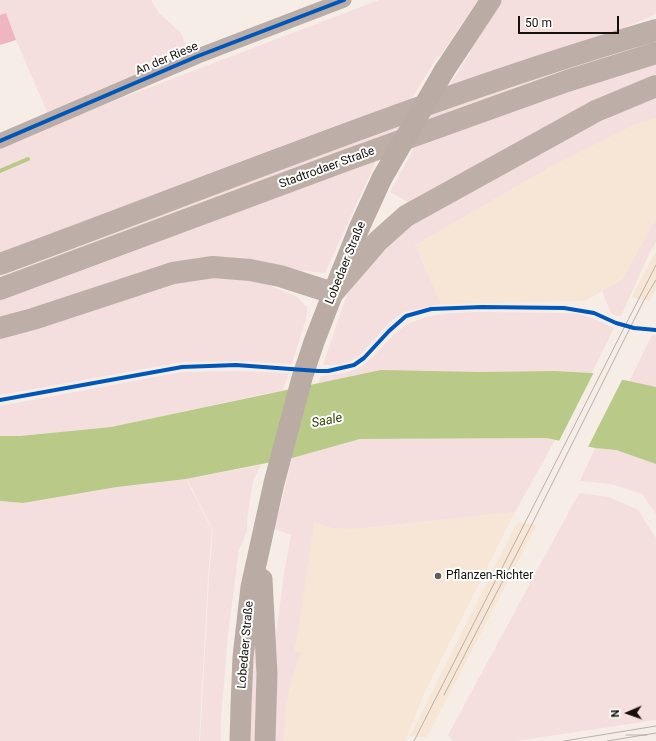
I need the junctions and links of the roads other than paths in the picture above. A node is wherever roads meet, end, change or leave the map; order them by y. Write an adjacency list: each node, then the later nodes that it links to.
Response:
1 (344, 0): 6 (street, An der Riese)
2 (491, 0): 9 (main road, Lobedaer Straße, bridge)
3 (656, 30): 7 (main road, Stadtrodaer Straße)
4 (656, 53): 8 (main road, Stadtrodaer Straße)
5 (656, 86): 9 (main road)
6 (0, 141)
7 (0, 264)
8 (0, 289)
9 (333, 293): 10 (main road); 11 (main road, Lobedaer Straße)
10 (0, 328)
11 (260, 551): 12 (main road, Lobedaer Straße); 13 (main road, Lobedaer Straße)
12 (240, 741)
13 (265, 741)

